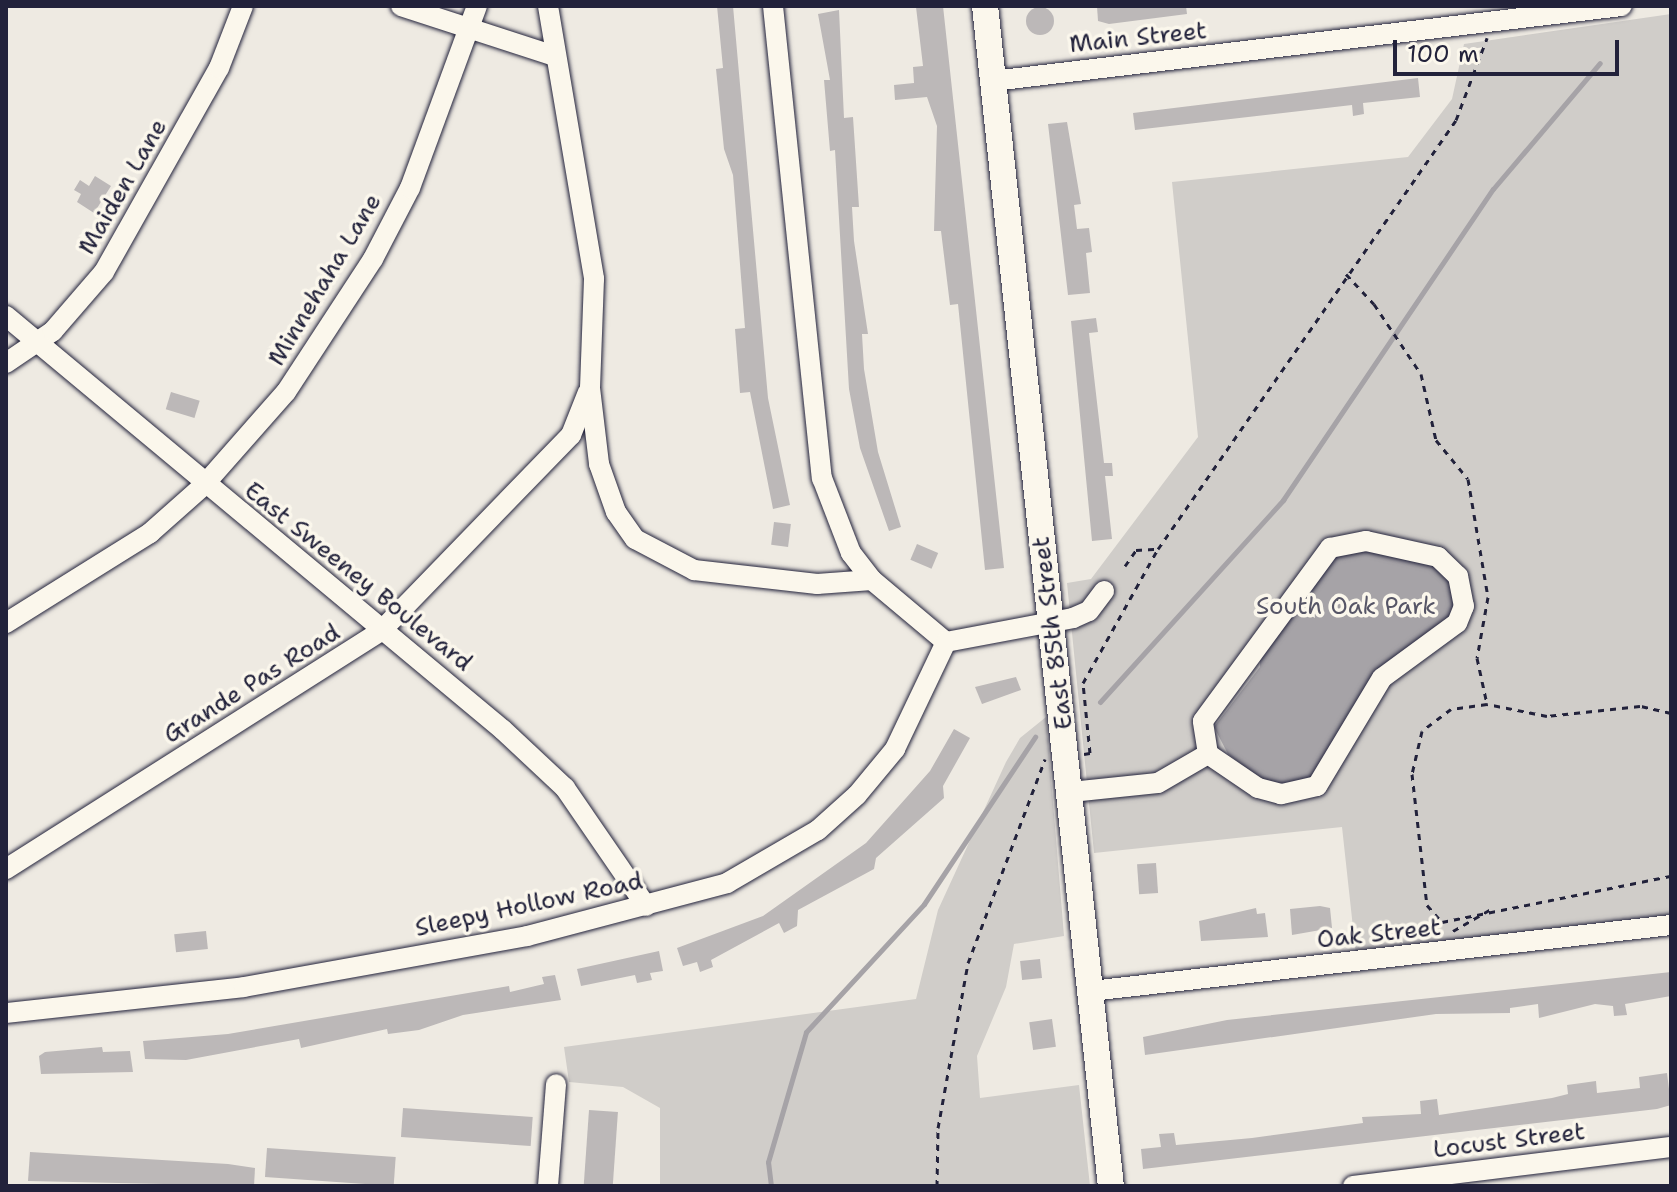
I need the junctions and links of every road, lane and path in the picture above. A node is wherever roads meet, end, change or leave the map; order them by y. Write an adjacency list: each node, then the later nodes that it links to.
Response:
1 (243, 6): 16 (street, Maiden Lane)
2 (401, 6): 11 (street)
3 (477, 6): 11 (street, Minnehaha Lane)
4 (548, 6): 12 (street)
5 (773, 6): 22 (street)
6 (985, 6): 13 (main road, East 85th Street)
7 (1473, 6): 10 (street)
8 (1622, 6): 9 (street, Main Street)
9 (1491, 22): 10 (street, Main Street); 14 (path)
10 (1455, 29): 13 (street, Main Street)
11 (469, 31): 12 (street); 19 (street, Minnehaha Lane)
12 (555, 56): 18 (street)
13 (993, 81): 25 (main road, East 85th Street)
14 (1346, 274): 20 (path); 28 (path)
15 (6, 316): 16 (street, East Sweeney Boulevard)
16 (33, 345): 17 (street, Maiden Lane); 19 (street, East Sweeney Boulevard)
17 (6, 363)
18 (590, 388): 22 (street); 26 (street, Grande Pas Road)
19 (204, 485): 24 (street, Minnehaha Lane); 26 (street, East Sweeney Boulevard)
20 (1158, 549): 21 (path); 30 (path)
21 (1125, 566)
22 (872, 580): 27 (street)
23 (1104, 591): 25 (street)
24 (6, 623)
25 (1051, 625): 27 (street); 33 (main road, East 85th Street)
26 (381, 631): 34 (street, Grande Pas Road); 36 (street, East Sweeney Boulevard)
27 (946, 642): 36 (street, Sleepy Hollow Road)
28 (1487, 704): 29 (path); 35 (path)
29 (1671, 713)
30 (1085, 754)
31 (1208, 754): 31 (street); 33 (street)
32 (1042, 761): 43 (path)
33 (1071, 792): 38 (main road, East 85th Street)
34 (6, 869)
35 (1671, 876)
36 (646, 906): 39 (street, Sleepy Hollow Road)
37 (1671, 925): 38 (street, Oak Street)
38 (1091, 991): 44 (main road, East 85th Street)
39 (6, 1013)
40 (556, 1084): 42 (street)
41 (1671, 1147): 45 (street, Locust Street)
42 (548, 1186)
43 (937, 1186)
44 (1111, 1186)
45 (1353, 1186)

